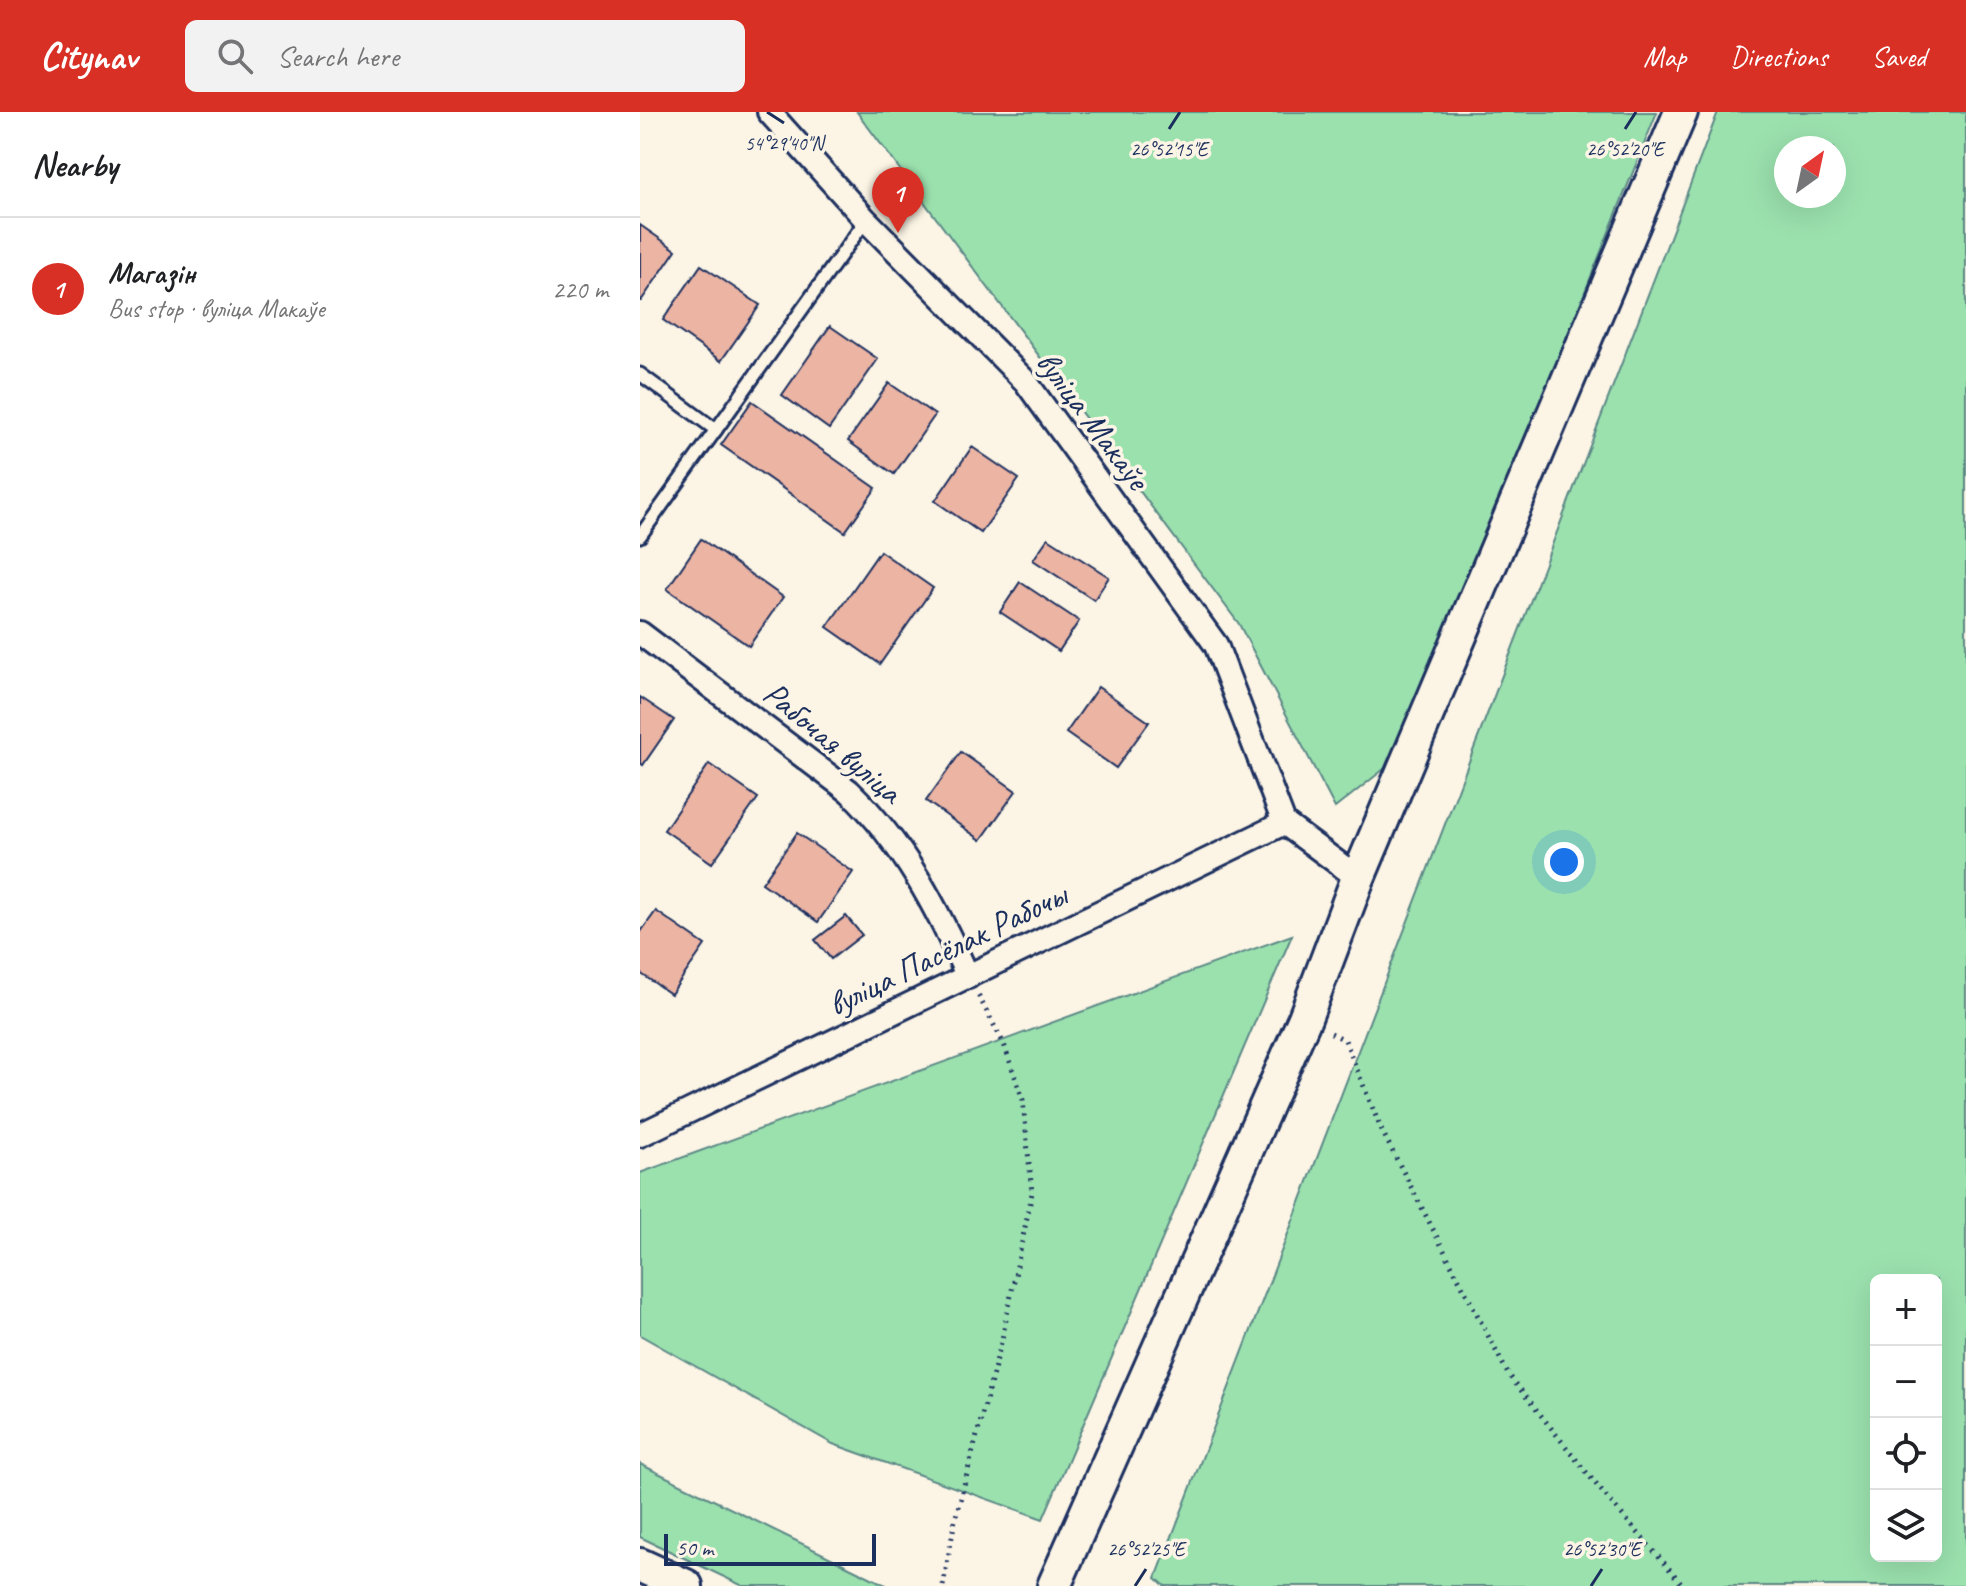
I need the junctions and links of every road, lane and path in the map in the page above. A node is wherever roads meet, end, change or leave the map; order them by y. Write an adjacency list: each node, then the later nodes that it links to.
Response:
1 (769, 112): 3 (street, вуліца Макаўе)
2 (1681, 112): 9 (main road)
3 (866, 220): 5 (lane); 8 (street, вуліца Макаўе)
4 (640, 374): 5 (lane)
5 (716, 430): 6 (lane)
6 (640, 536)
7 (640, 633): 10 (street, Рабочая вуліца)
8 (1284, 823): 9 (street); 10 (street, вуліца Пасёлак Рабочы)
9 (1358, 878): 11 (main road)
10 (968, 977): 12 (street, вуліца Пасёлак Рабочы); 15 (path)
11 (1305, 1018): 16 (main road); 17 (path)
12 (640, 1135)
13 (640, 1565): 14 (main road)
14 (686, 1586)
15 (943, 1586)
16 (1054, 1586)
17 (1684, 1586)

